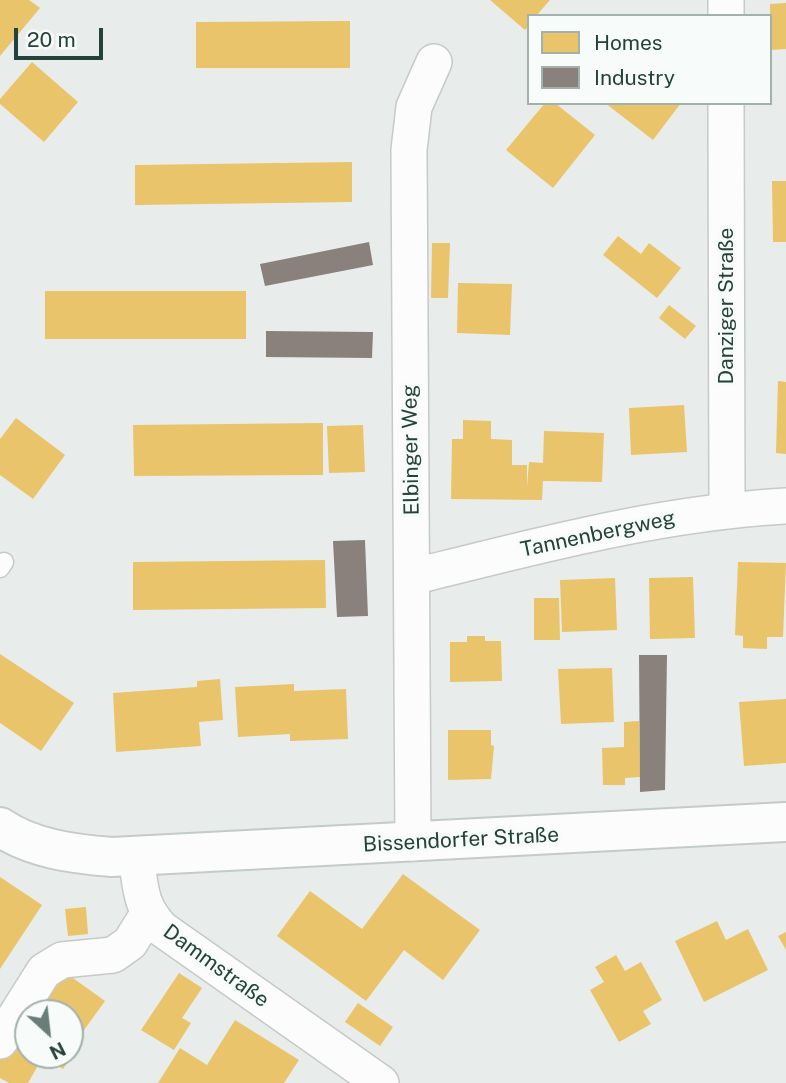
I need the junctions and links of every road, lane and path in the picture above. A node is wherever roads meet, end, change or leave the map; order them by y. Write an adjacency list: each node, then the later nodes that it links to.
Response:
1 (434, 62): 5 (street, Elbinger Weg)
2 (726, 105): 4 (street, Danziger Straße)
3 (786, 506): 4 (street, Tannenbergweg)
4 (727, 509): 5 (street, Tannenbergweg)
5 (412, 576): 8 (street, Elbinger Weg)
6 (786, 822): 8 (main road, Bissendorfer Straße)
7 (0, 827): 9 (main road)
8 (414, 843): 9 (main road, Bissendorfer Straße)
9 (136, 856): 10 (street, Dammstraße)
10 (148, 914): 11 (street); 12 (street, Dammstraße)
11 (0, 1041)
12 (381, 1083)

